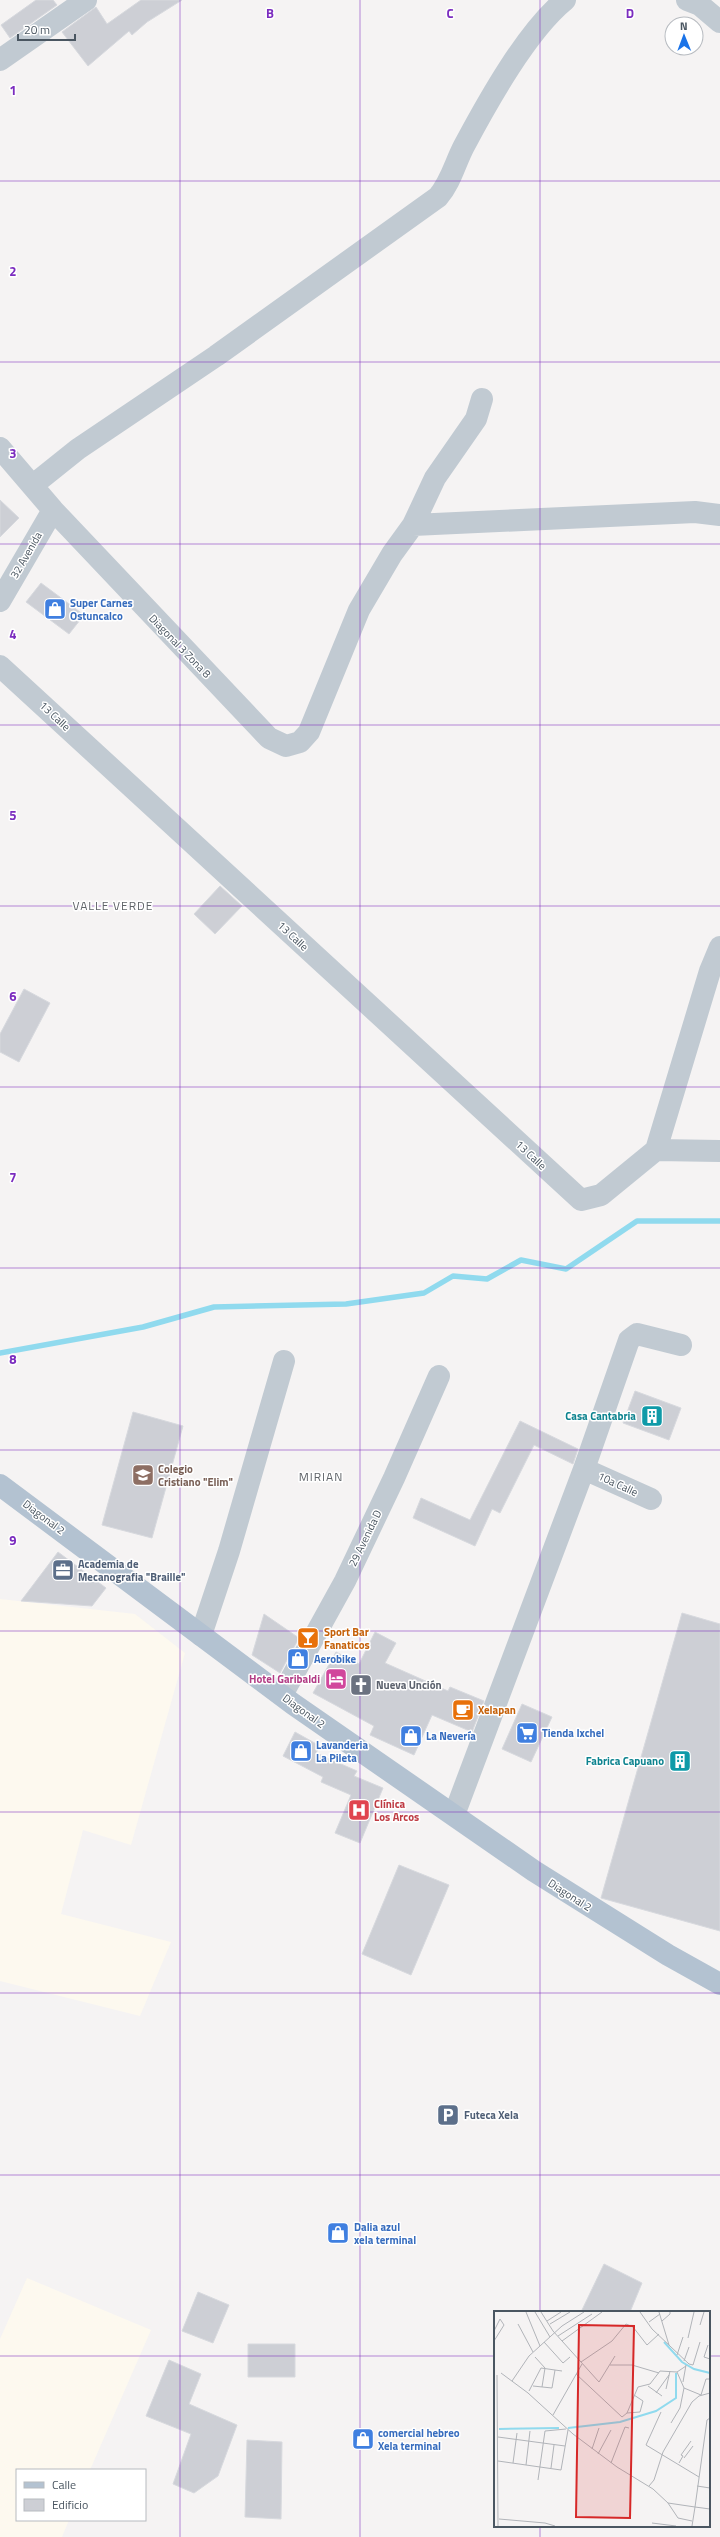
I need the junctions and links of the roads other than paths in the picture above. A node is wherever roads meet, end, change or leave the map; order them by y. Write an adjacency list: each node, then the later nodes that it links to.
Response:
1 (86, 0): 5 (street)
2 (565, 0): 8 (street)
3 (687, 0): 4 (street)
4 (720, 22)
5 (0, 60)
6 (482, 399): 11 (street)
7 (0, 448): 8 (street, Diagonal 3 Zona 8)
8 (33, 485): 9 (street, Diagonal 3 Zona 8)
9 (52, 510): 11 (street, Diagonal 3 Zona 8); 12 (street, 32 Avenida)
10 (720, 516): 11 (street)
11 (413, 525)
12 (0, 601)
13 (0, 666): 15 (street, 13 Calle)
14 (720, 946): 15 (street)
15 (656, 1150): 16 (street)
16 (720, 1151)
17 (681, 1345): 20 (street)
18 (284, 1361): 23 (street)
19 (439, 1376): 24 (street, 29 Avenida D)
20 (584, 1468): 22 (street, 10a Calle); 25 (street)
21 (0, 1485): 23 (main road, Diagonal 2)
22 (651, 1499)
23 (202, 1635): 24 (main road, Diagonal 2)
24 (282, 1695): 25 (main road, Diagonal 2)
25 (454, 1815): 26 (main road, Diagonal 2)
26 (720, 1984)

